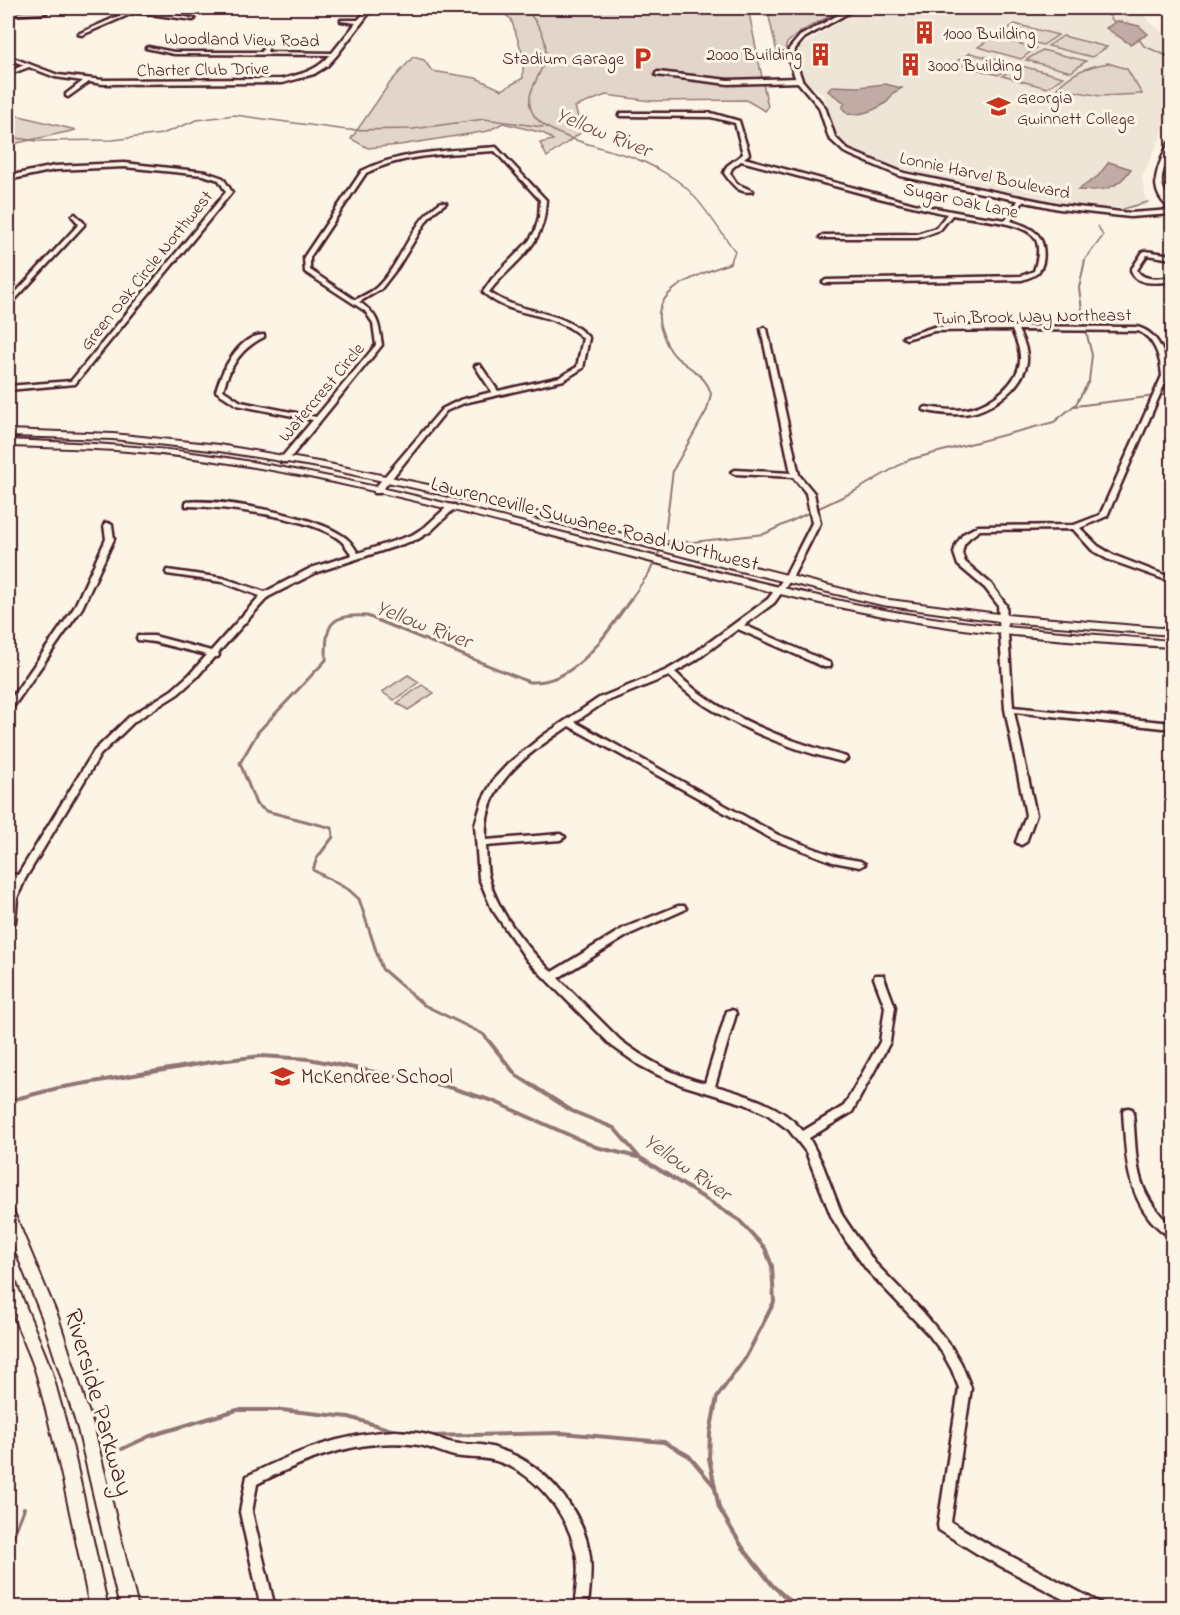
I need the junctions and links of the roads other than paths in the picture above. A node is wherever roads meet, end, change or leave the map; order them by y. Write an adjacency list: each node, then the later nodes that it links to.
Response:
1 (125, 8): 5 (street)
2 (182, 8): 8 (street)
3 (371, 8): 11 (street, Charter Club Drive)
4 (854, 8): 22 (street, Lonnie Harvel Boulevard)
5 (134, 11): 8 (street); 12 (street)
6 (44, 12): 7 (street)
7 (8, 14)
8 (172, 16): 9 (street)
9 (193, 20)
10 (343, 21): 11 (street)
11 (361, 22): 16 (street, Charter Club Drive)
12 (80, 34)
13 (268, 40): 15 (street)
14 (148, 48): 15 (street, Woodland View Road)
15 (264, 53): 16 (street, Woodland View Road)
16 (335, 54): 23 (street, Charter Club Drive)
17 (8, 57): 18 (street, Charter Club Drive)
18 (29, 65): 19 (street); 21 (street, Charter Club Drive)
19 (8, 74)
20 (658, 74): 22 (street)
21 (88, 80): 23 (street, Charter Club Drive); 25 (street)
22 (799, 80): 31 (street, Lonnie Harvel Boulevard)
23 (165, 83): 24 (street)
24 (161, 90)
25 (68, 95)
26 (622, 115): 28 (street)
27 (1173, 143): 33 (street)
28 (741, 159): 30 (street); 34 (street, Sugar Oak Lane)
29 (8, 178): 48 (street, Green Oak Circle Northwest)
30 (750, 191)
31 (1021, 200): 33 (street, Lonnie Harvel Boulevard); 36 (street)
32 (443, 203): 41 (street)
33 (1173, 210)
34 (951, 213): 36 (street, Sugar Oak Lane); 37 (street)
35 (75, 216): 42 (street)
36 (1007, 223): 40 (street, Sugar Oak Lane)
37 (823, 237)
38 (1173, 257): 39 (street)
39 (1173, 280)
40 (826, 282)
41 (355, 302): 49 (street, Watercrest Circle); 51 (street, Watercrest Circle)
42 (8, 304)
43 (1014, 328): 46 (street, Twin Brook Way Northeast); 50 (street); 62 (street, Twin Brook Way Northeast)
44 (764, 329): 56 (street)
45 (262, 336): 51 (street)
46 (906, 337)
47 (478, 366): 49 (street)
48 (8, 388)
49 (495, 392): 57 (street, Watercrest Circle)
50 (926, 409)
51 (316, 419): 54 (street, Watercrest Circle)
52 (8, 433): 54 (main road, Lawrenceville Suwanee Road Northwest)
53 (8, 443): 58 (main road, Lawrenceville Suwanee Road Northwest)
54 (284, 460): 57 (main road, Lawrenceville Suwanee Road Northwest)
55 (735, 472): 56 (street)
56 (795, 475): 65 (street)
57 (386, 480): 58 (street); 65 (main road, Lawrenceville Suwanee Road Northwest)
58 (377, 491): 60 (main road, Lawrenceville Suwanee Road Northwest)
59 (189, 504): 63 (street)
60 (452, 507): 63 (street); 67 (main road, Lawrenceville Suwanee Road Northwest)
61 (108, 525): 78 (street)
62 (1075, 526): 66 (street); 69 (street, Twin Brook Way Northeast)
63 (356, 556): 68 (street)
64 (170, 572): 68 (street)
65 (788, 578): 67 (street); 69 (main road, Lawrenceville Suwanee Road Northwest)
66 (1173, 580)
67 (780, 588): 70 (street); 71 (main road, Lawrenceville Suwanee Road Northwest)
68 (265, 595): 75 (street)
69 (1003, 617): 71 (street); 72 (main road, Lawrenceville Suwanee Road Northwest)
70 (739, 626): 76 (street); 77 (street)
71 (1004, 629): 74 (main road, Lawrenceville Suwanee Road Northwest); 79 (street)
72 (1173, 632)
73 (141, 638): 75 (street)
74 (1173, 644)
75 (215, 655): 88 (street)
76 (827, 665)
77 (670, 672): 80 (street); 82 (street)
78 (8, 708)
79 (1009, 708): 81 (street); 84 (street)
80 (570, 723): 85 (street); 86 (street)
81 (1173, 726)
82 (843, 759)
83 (560, 837): 85 (street)
84 (1021, 842)
85 (483, 843): 91 (street)
86 (860, 864)
87 (8, 877): 88 (street)
88 (20, 879): 90 (street)
89 (681, 908): 91 (street)
90 (10, 922)
91 (552, 977): 94 (street)
92 (879, 978): 96 (street)
93 (731, 1014): 94 (street)
94 (709, 1088): 96 (street)
95 (1128, 1112): 98 (street)
96 (804, 1136): 104 (street)
97 (8, 1215): 101 (main road, Riverside Parkway)
98 (1173, 1232)
99 (8, 1283): 100 (main road, Riverside Parkway)
100 (99, 1608)
101 (129, 1608)
102 (268, 1608): 103 (street)
103 (581, 1608)
104 (1095, 1608)

